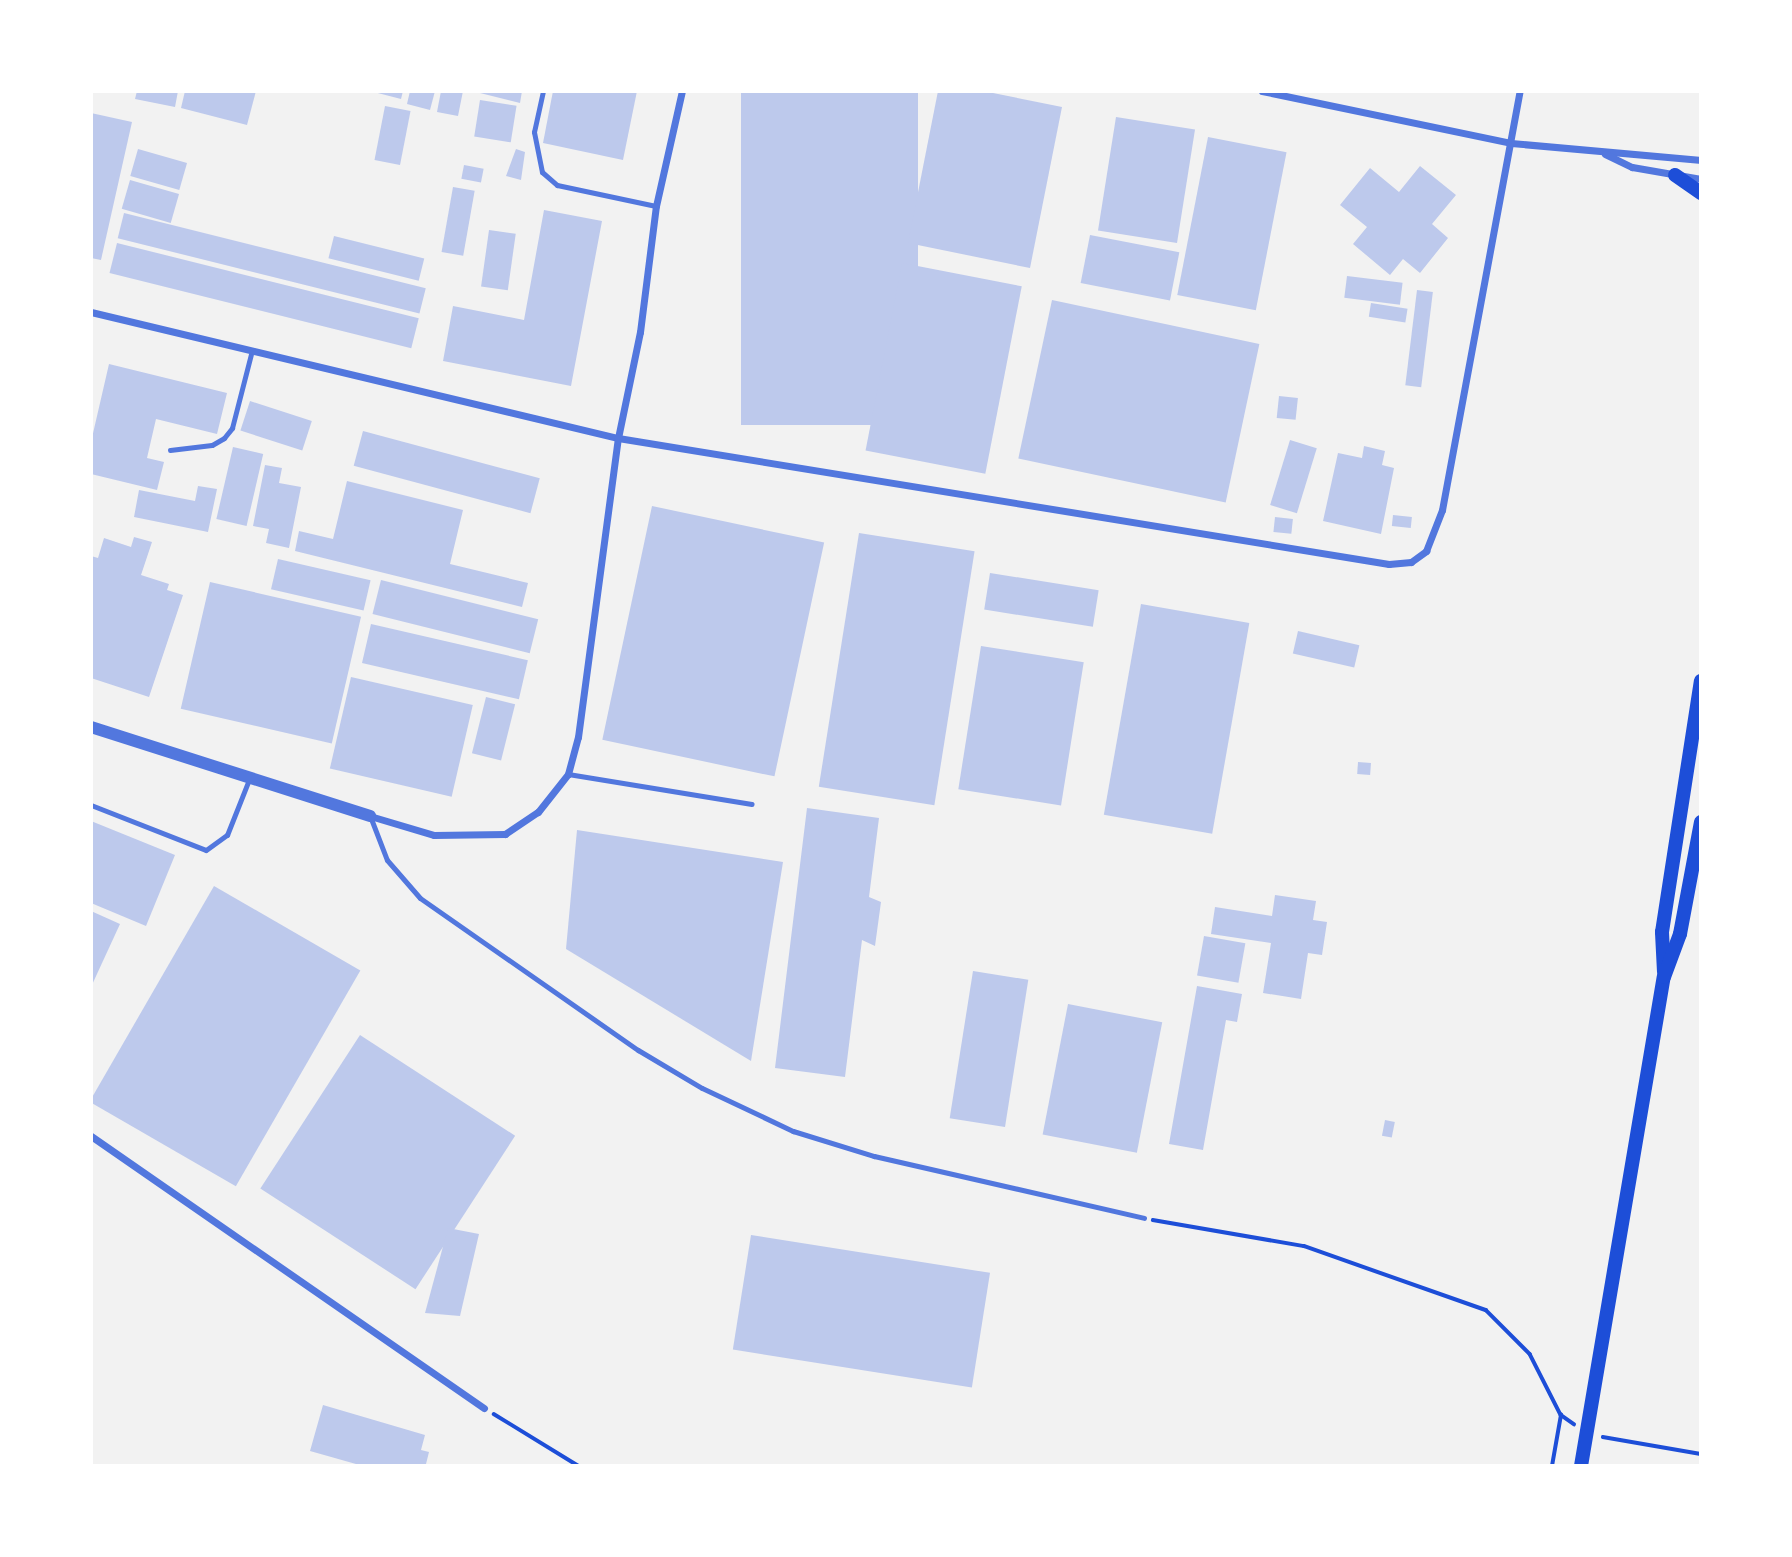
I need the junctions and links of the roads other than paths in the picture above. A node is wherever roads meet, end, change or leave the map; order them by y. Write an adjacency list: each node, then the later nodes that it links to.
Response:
1 (543, 91): 11 (lane)
2 (682, 91): 11 (street)
3 (1262, 91): 5 (street)
4 (1520, 91): 5 (street)
5 (1511, 143): 6 (street); 14 (street)
6 (1604, 154): 7 (street); 8 (street)
7 (1701, 160)
8 (1675, 175): 9 (street); 10 (main road)
9 (1701, 180)
10 (1701, 193)
11 (656, 205): 14 (street)
12 (91, 312): 13 (street)
13 (251, 354): 14 (street); 15 (lane)
14 (618, 438): 18 (street)
15 (170, 450)
16 (1701, 681): 24 (main road)
17 (91, 727): 19 (street)
18 (568, 774): 21 (lane); 22 (street)
19 (250, 776): 20 (lane); 22 (street)
20 (91, 804)
21 (752, 804)
22 (370, 816): 26 (lane)
23 (1701, 822): 24 (main road)
24 (1664, 977): 28 (main road)
25 (91, 1136): 27 (street)
26 (1144, 1218)
27 (484, 1408)
28 (1581, 1466)

